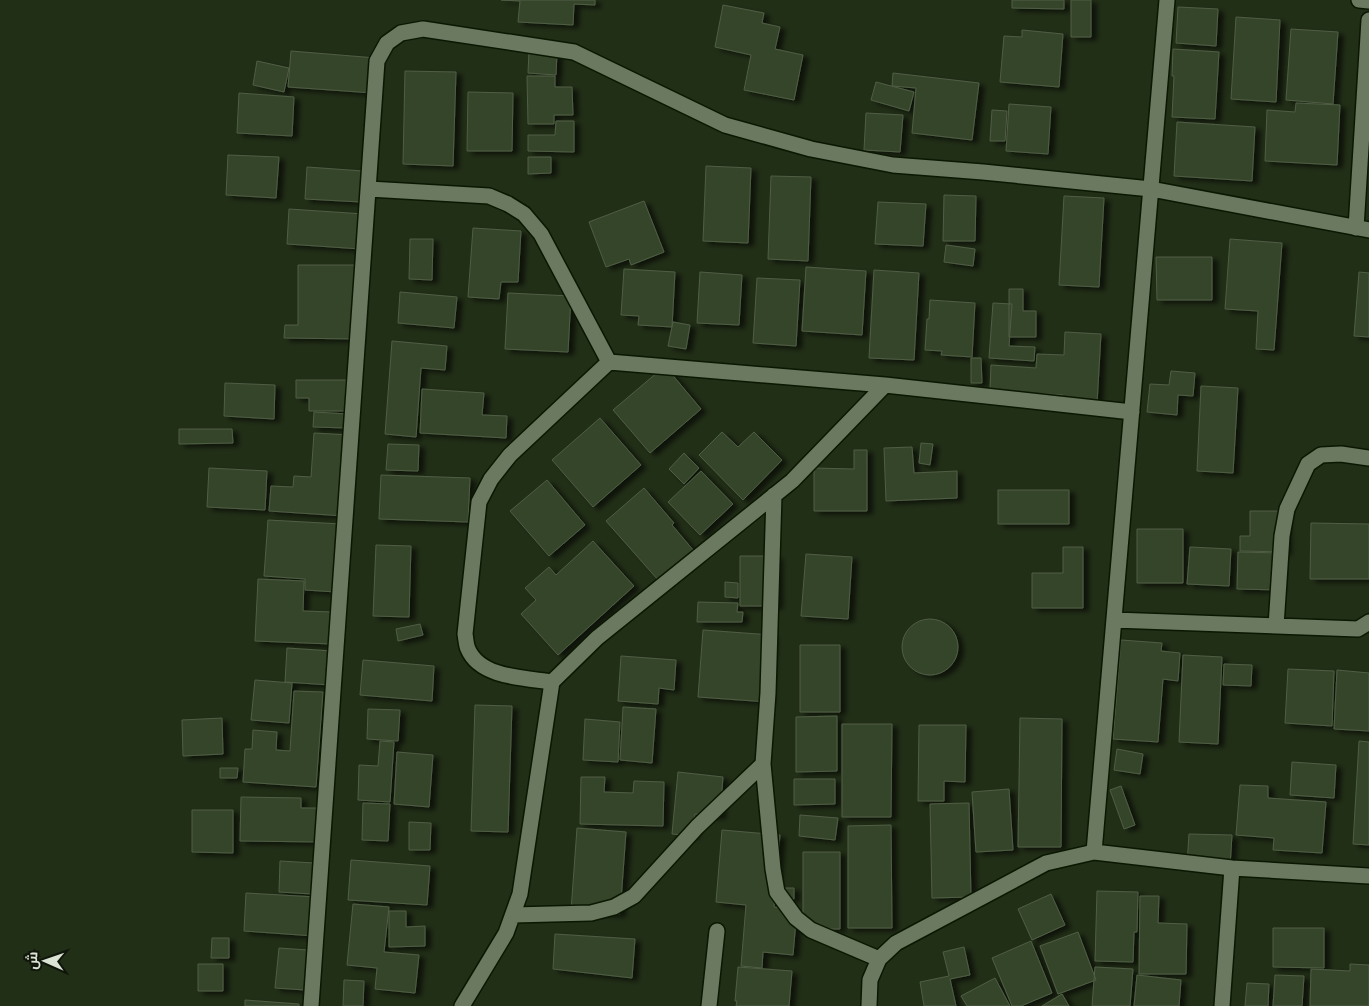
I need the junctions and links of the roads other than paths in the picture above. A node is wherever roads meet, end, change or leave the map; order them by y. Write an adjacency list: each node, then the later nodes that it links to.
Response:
1 (1167, 0): 6 (street)
2 (1359, 0): 3 (street)
3 (1369, 0)
4 (1369, 20): 7 (street)
5 (369, 189): 6 (street); 8 (street); 24 (street)
6 (1151, 189): 7 (street); 10 (street)
7 (1362, 229)
8 (609, 362): 9 (street); 16 (street)
9 (885, 385): 10 (street); 12 (street)
10 (1132, 412): 13 (street)
11 (1369, 458): 15 (street)
12 (774, 495): 16 (street); 17 (street)
13 (1114, 620): 15 (street); 18 (street)
14 (1369, 622): 15 (street)
15 (1276, 626)
16 (552, 682): 21 (street)
17 (763, 764): 21 (street); 23 (street)
18 (1094, 852): 19 (street); 23 (street)
19 (1232, 868): 20 (street); 28 (street)
20 (1369, 876)
21 (513, 915): 25 (street)
22 (716, 931): 26 (street)
23 (878, 959): 27 (street)
24 (311, 1006)
25 (462, 1006)
26 (709, 1006)
27 (869, 1006)
28 (1222, 1006)

